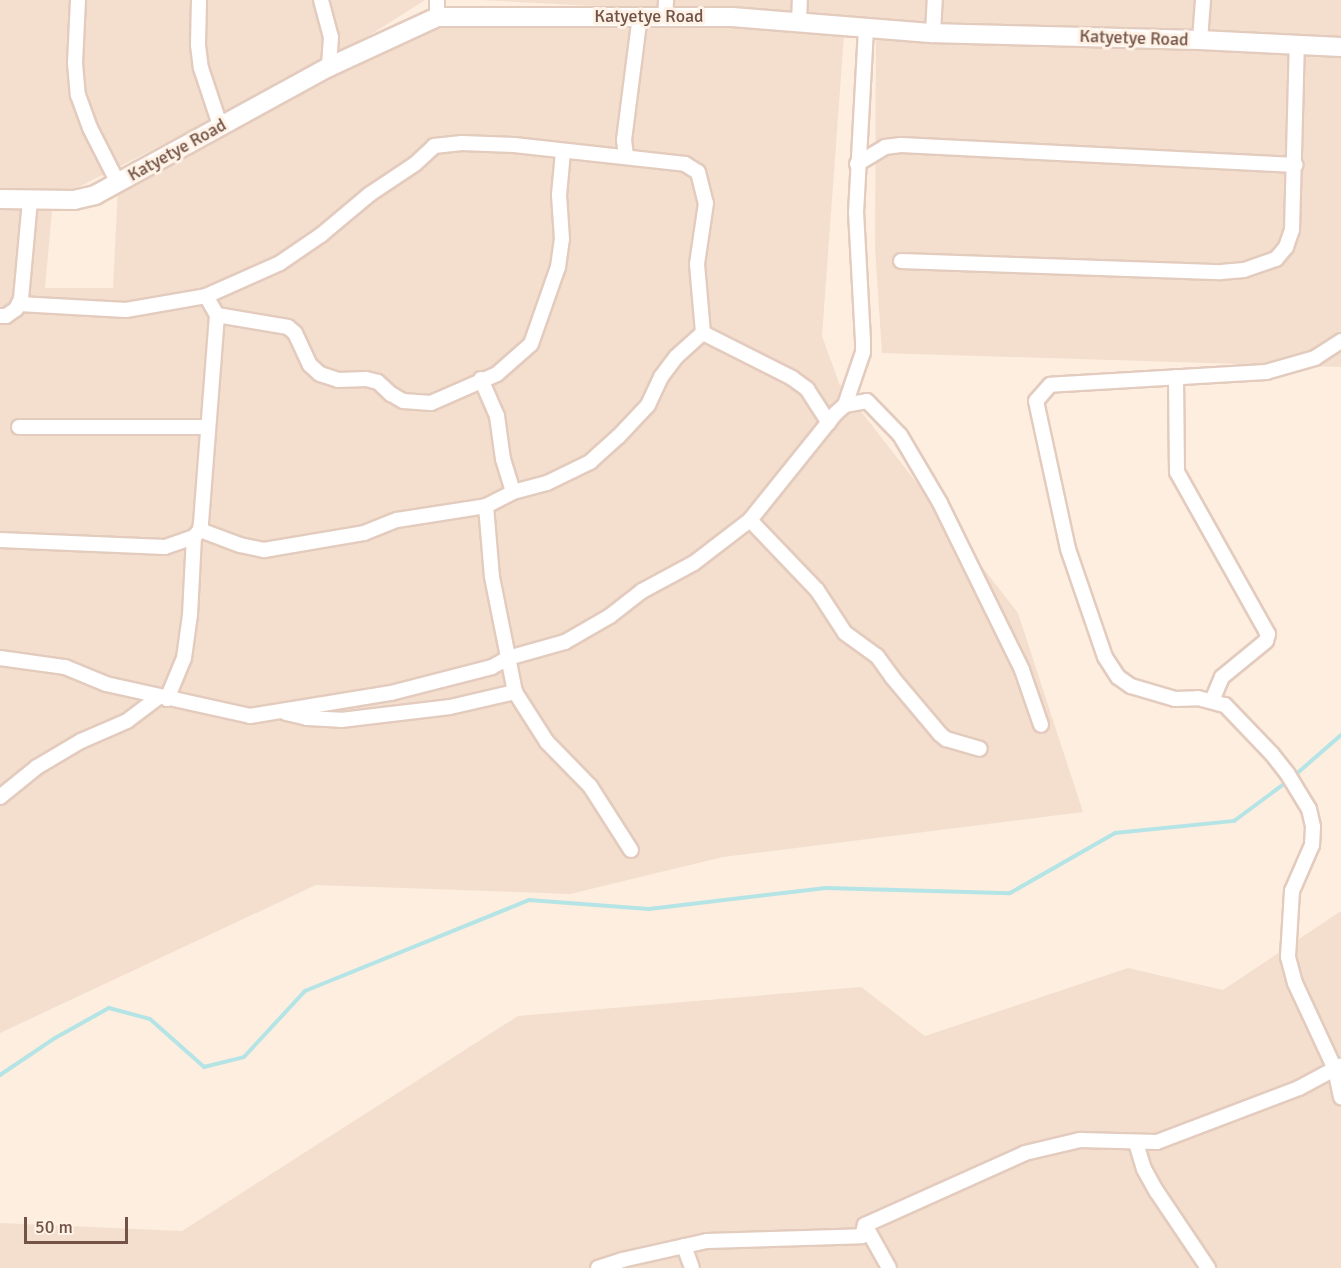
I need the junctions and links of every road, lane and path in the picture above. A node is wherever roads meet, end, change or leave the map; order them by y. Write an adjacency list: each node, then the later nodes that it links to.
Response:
1 (78, 0): 22 (street)
2 (199, 0): 17 (street)
3 (321, 0): 16 (street)
4 (800, 0): 10 (street)
5 (935, 0): 12 (street)
6 (1203, 0): 13 (street)
7 (666, 8): 9 (street, Katyetye Road); 10 (street, Katyetye Road)
8 (437, 9): 9 (street, Katyetye Road); 16 (street, Katyetye Road)
9 (640, 15): 19 (street)
10 (799, 24): 11 (street, Katyetye Road)
11 (866, 29): 12 (street, Katyetye Road); 20 (street)
12 (933, 33): 13 (street, Katyetye Road)
13 (1200, 40): 14 (street, Katyetye Road)
14 (1297, 43): 15 (street, Katyetye Road); 21 (street)
15 (1341, 47)
16 (329, 67): 17 (street, Katyetye Road)
17 (220, 125): 22 (street, Katyetye Road)
18 (563, 152): 19 (street); 26 (street); 33 (street)
19 (626, 156): 30 (street)
20 (857, 164): 21 (street); 34 (street)
21 (1295, 165): 25 (street)
22 (118, 183): 24 (street, Katyetye Road)
23 (0, 199): 24 (street, Katyetye Road)
24 (30, 201): 27 (street)
25 (901, 261)
26 (206, 296): 27 (street); 28 (street)
27 (19, 304): 29 (street)
28 (217, 315): 33 (street); 37 (street)
29 (0, 316)
30 (703, 333): 35 (street); 38 (street)
31 (1341, 341): 32 (street)
32 (1176, 377): 47 (street); 47 (street)
33 (481, 379): 38 (street)
34 (845, 405): 35 (street); 49 (street)
35 (829, 423): 40 (street)
36 (19, 427): 37 (street)
37 (207, 427): 41 (street)
38 (513, 492): 39 (street)
39 (486, 506): 41 (street); 44 (street)
40 (750, 520): 44 (street); 50 (street)
41 (197, 533): 42 (street); 46 (street)
42 (0, 540)
43 (0, 658): 46 (street)
44 (508, 658): 45 (street); 48 (street)
45 (514, 692): 48 (street); 52 (street)
46 (163, 698): 48 (street); 51 (street)
47 (1212, 700): 53 (street)
48 (281, 711)
49 (1041, 725)
50 (981, 749)
51 (0, 797)
52 (631, 850)
53 (1338, 1067): 54 (street); 55 (street)
54 (1341, 1096)
55 (1136, 1143): 56 (street); 62 (street)
56 (865, 1225): 57 (street); 61 (street)
57 (684, 1246): 58 (street); 60 (street)
58 (623, 1264): 59 (street)
59 (598, 1268)
60 (692, 1268)
61 (889, 1268)
62 (1208, 1268)

